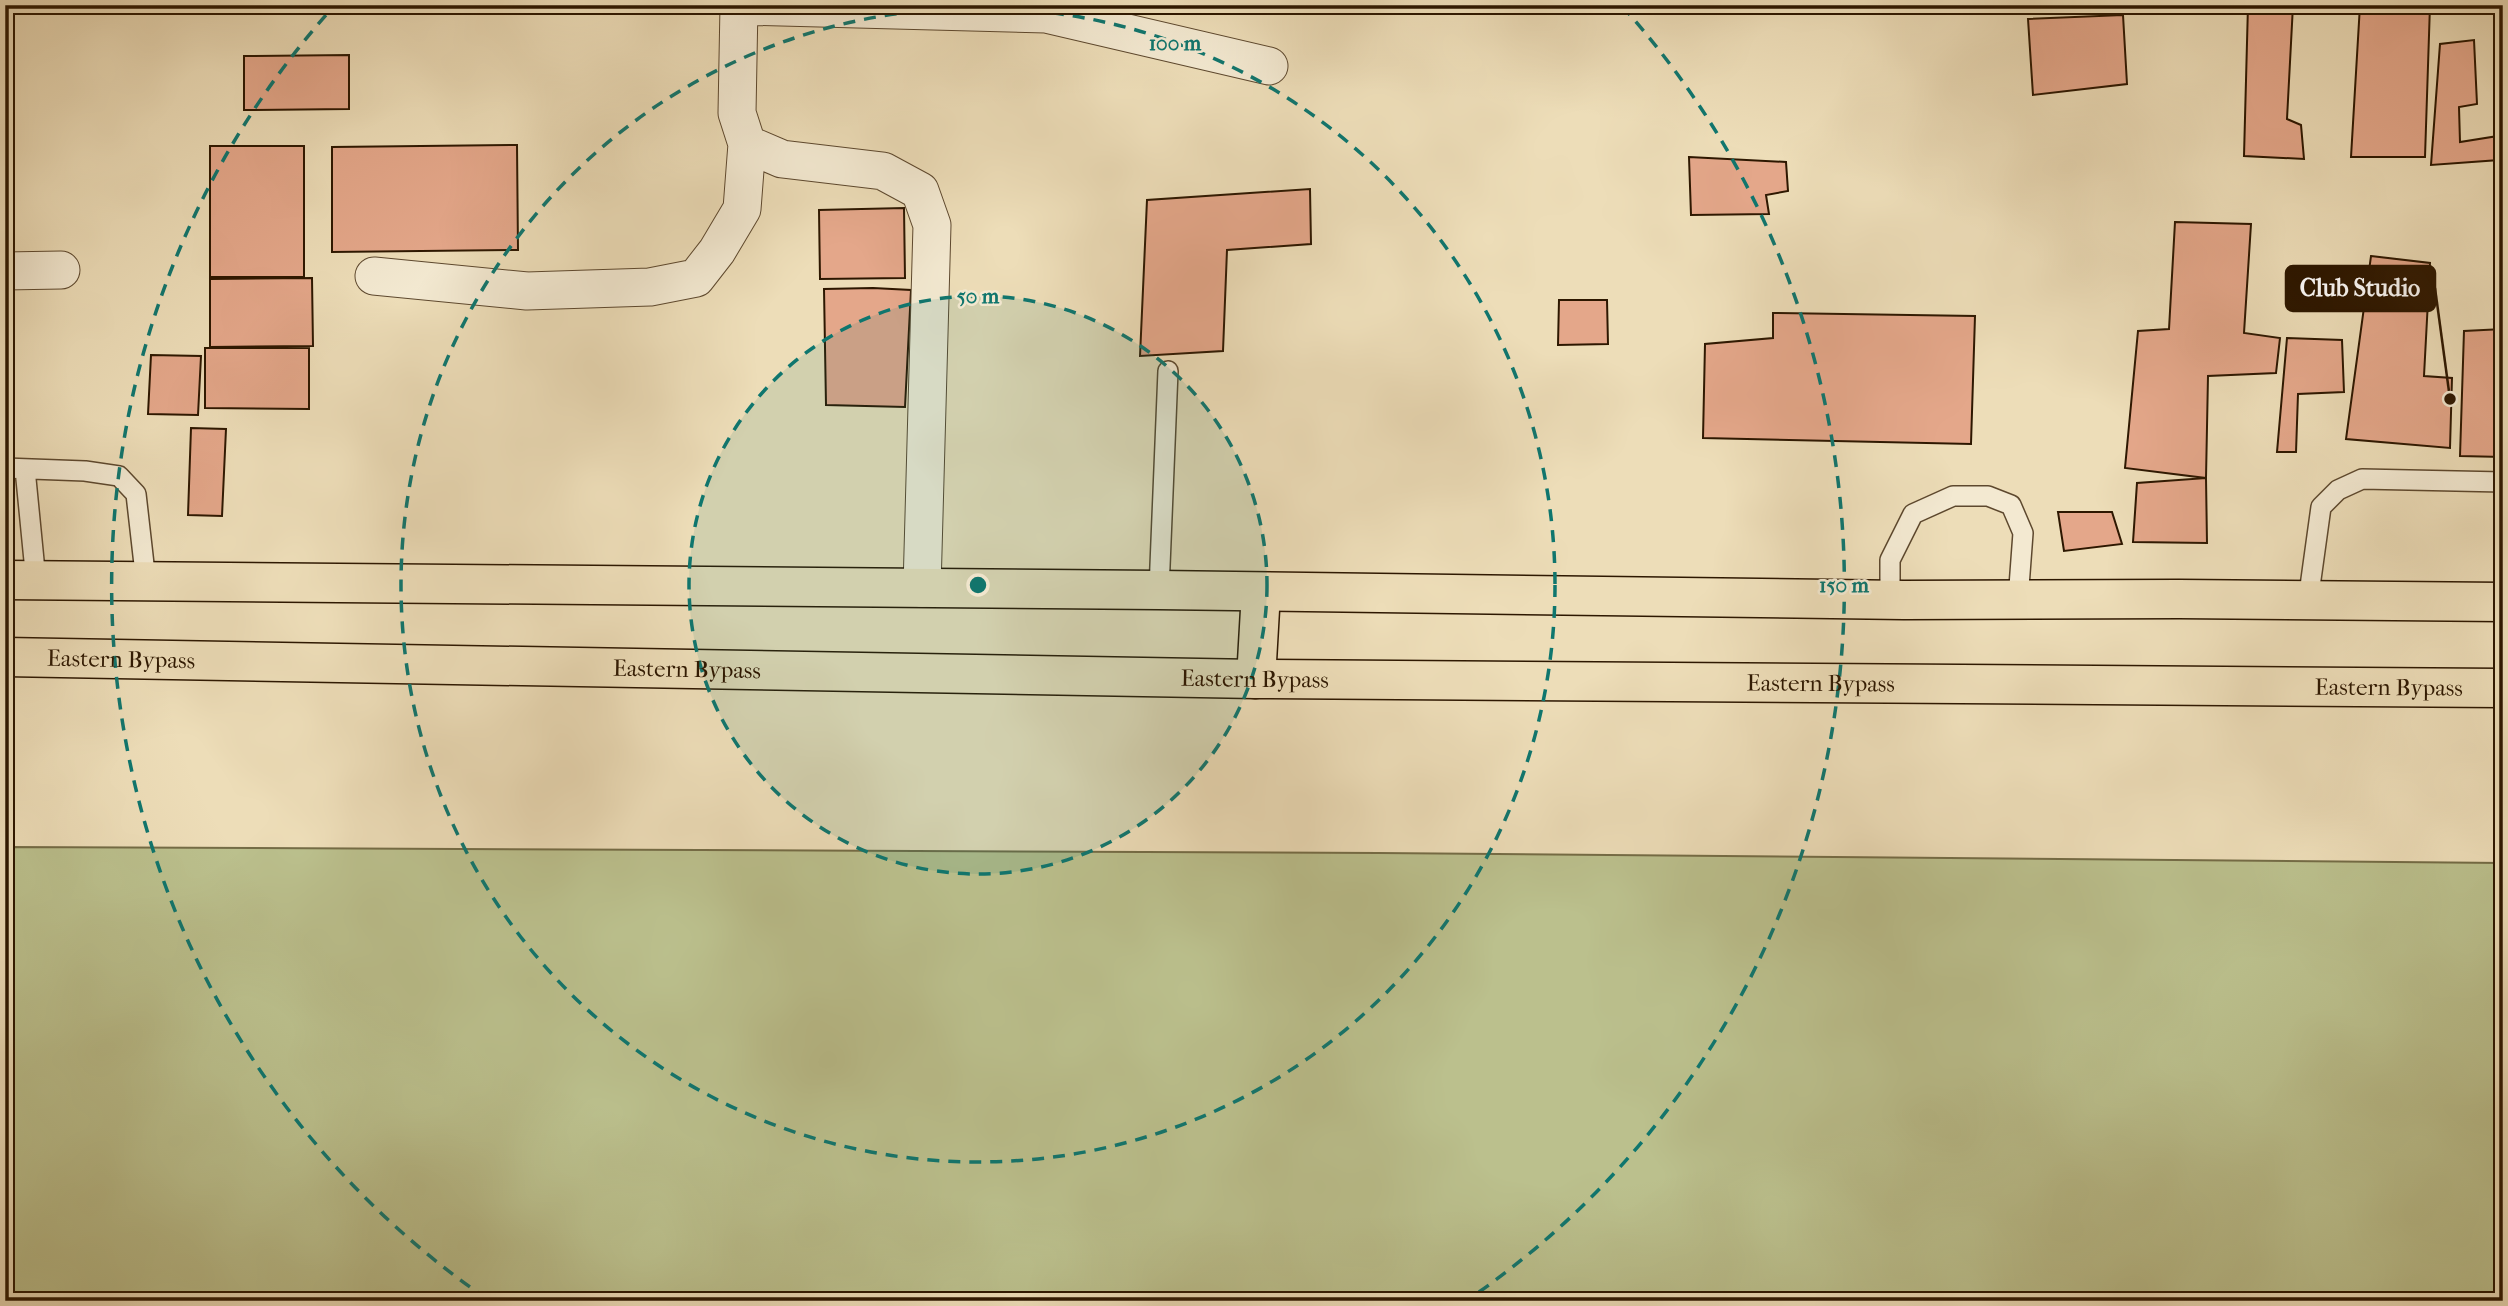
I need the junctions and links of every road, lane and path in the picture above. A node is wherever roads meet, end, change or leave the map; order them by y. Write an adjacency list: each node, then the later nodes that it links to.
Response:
1 (739, 6): 2 (street); 3 (street)
2 (1269, 66)
3 (747, 144): 6 (street); 12 (street)
4 (61, 270): 5 (street)
5 (5, 271)
6 (374, 276)
7 (1168, 370): 13 (lane)
8 (15, 468): 10 (lane); 11 (lane)
9 (2503, 481): 17 (lane)
10 (21, 580): 11 (main road)
11 (146, 582): 12 (main road)
12 (922, 588): 13 (main road)
13 (1159, 590): 14 (main road)
14 (1261, 592): 15 (main road); 20 (main road)
15 (1890, 600): 16 (main road); 16 (lane)
16 (2018, 600): 17 (main road)
17 (2308, 601): 18 (main road)
18 (2503, 602)
19 (5, 657): 20 (main road, Eastern Bypass)
20 (1256, 679): 21 (main road, Eastern Bypass)
21 (2503, 688)

